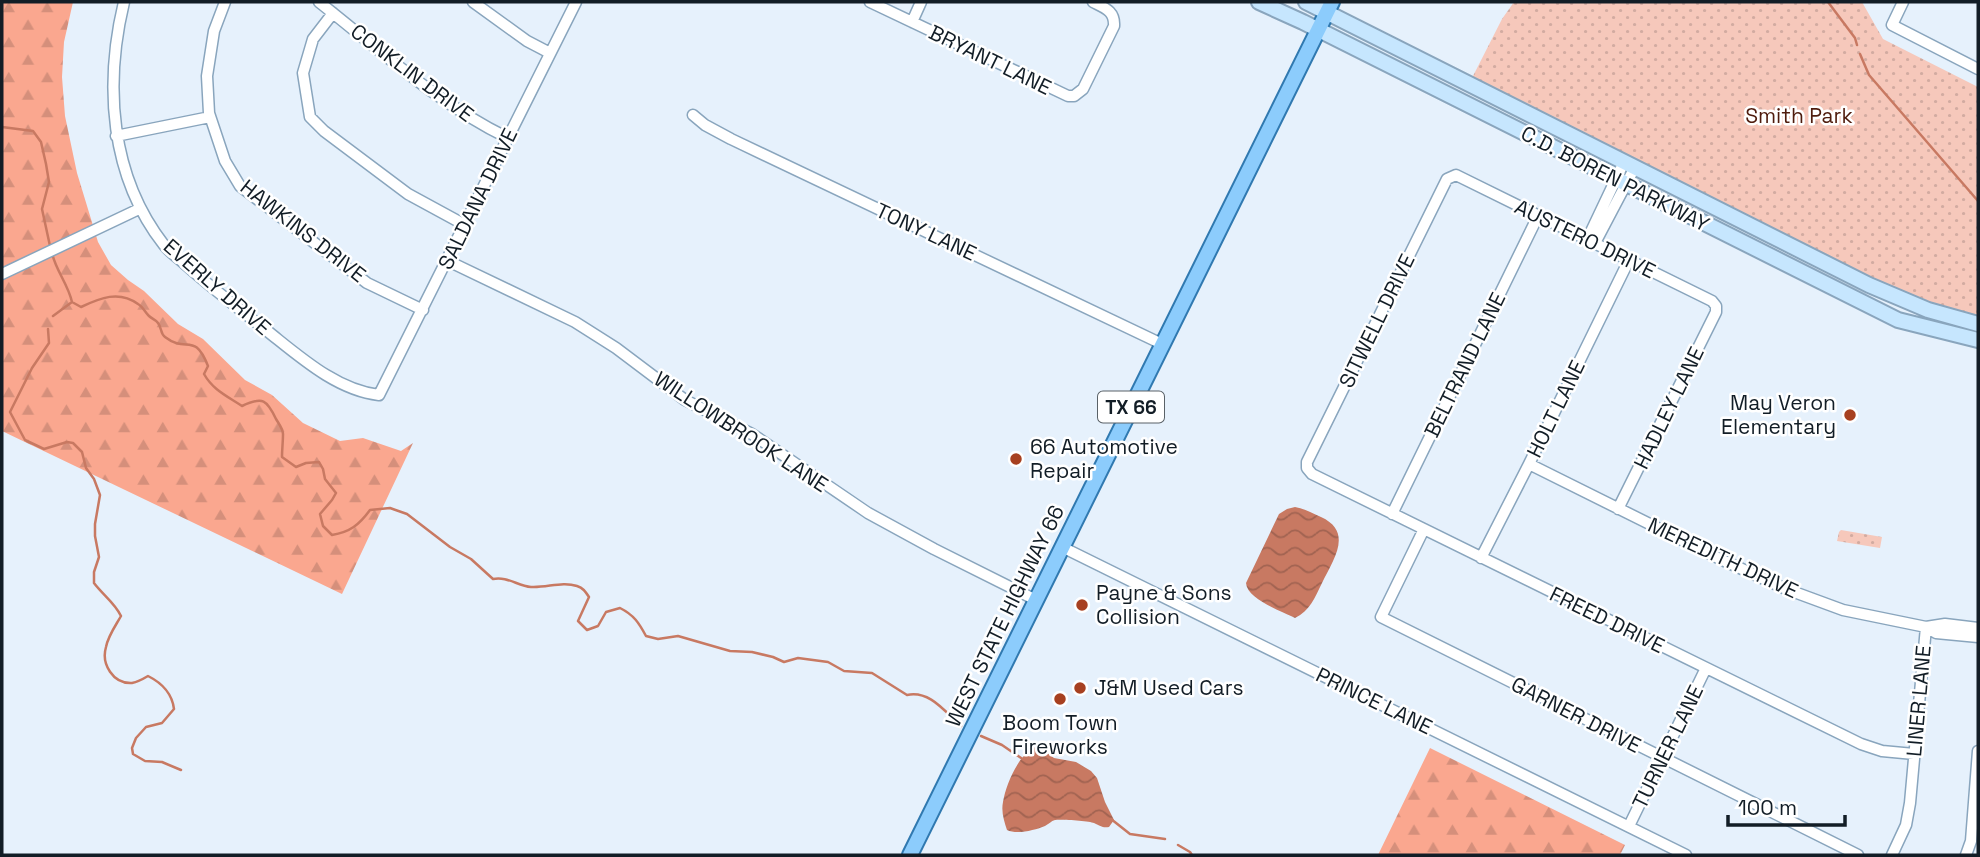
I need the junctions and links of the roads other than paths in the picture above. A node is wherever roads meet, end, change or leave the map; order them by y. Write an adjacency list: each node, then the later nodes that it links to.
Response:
1 (124, 2): 22 (street, EVERLY DRIVE)
2 (225, 2): 21 (street, HAWKINS DRIVE)
3 (319, 2): 13 (street, CONKLIN DRIVE)
4 (472, 2): 16 (street)
5 (576, 2): 16 (street, SALDANA DRIVE)
6 (870, 2): 14 (street, BRYANT LANE)
7 (921, 2): 14 (street)
8 (1093, 2): 14 (street, BRYANT LANE)
9 (1259, 2): 15 (street, C.D. BOREN PARKWAY)
10 (1306, 2): 12 (street, C.D. BOREN PARKWAY)
11 (1903, 2): 18 (street)
12 (1329, 7): 15 (main road, TX 66); 17 (street, C.D. BOREN PARKWAY)
13 (333, 13): 23 (street, CONKLIN DRIVE); 29 (street)
14 (912, 22)
15 (1318, 29): 19 (street, C.D. BOREN PARKWAY); 40 (main road, WEST STATE HIGHWAY 66 / TX 66)
16 (550, 53): 23 (street, SALDANA DRIVE)
17 (1439, 68): 19 (street); 24 (street, C.D. BOREN PARKWAY)
18 (1978, 69)
19 (1430, 85): 26 (street, C.D. BOREN PARKWAY)
20 (693, 115): 40 (street, TONY LANE)
21 (210, 117): 22 (street); 37 (street, HAWKINS DRIVE)
22 (116, 136): 27 (street, EVERLY DRIVE)
23 (508, 138): 29 (street, SALDANA DRIVE)
24 (1630, 164): 26 (street); 33 (street, C.D. BOREN PARKWAY)
25 (1451, 176): 28 (street, AUSTERO DRIVE); 43 (street, SITWELL DRIVE)
26 (1621, 182): 30 (street); 35 (street, C.D. BOREN PARKWAY)
27 (139, 209): 34 (street); 41 (street, EVERLY DRIVE)
28 (1538, 216): 30 (street, AUSTERO DRIVE); 45 (street, BELTRAND LANE)
29 (465, 225): 32 (street, SALDANA DRIVE)
30 (1591, 242): 31 (street, AUSTERO DRIVE)
31 (1629, 260): 36 (street, AUSTERO DRIVE); 42 (street, HOLT LANE)
32 (448, 261): 37 (street, SALDANA DRIVE); 49 (street, WILLOWBROOK LANE)
33 (1821, 261): 35 (street); 38 (street, C.D. BOREN PARKWAY)
34 (2, 274)
35 (1810, 278): 39 (street, C.D. BOREN PARKWAY)
36 (1716, 306): 44 (street, HADLEY LANE)
37 (423, 310): 41 (street, SALDANA DRIVE)
38 (1978, 324)
39 (1978, 340)
40 (1162, 344): 47 (main road, WEST STATE HIGHWAY 66 / TX 66)
41 (379, 395)
42 (1529, 464): 44 (street, MEREDITH DRIVE); 48 (street, HOLT LANE)
43 (1307, 468): 45 (street, FREED DRIVE)
44 (1618, 509): 50 (street, MEREDITH DRIVE)
45 (1392, 514): 46 (street, FREED DRIVE)
46 (1424, 529): 48 (street, FREED DRIVE); 56 (street, GARNER DRIVE)
47 (1062, 547): 49 (main road, WEST STATE HIGHWAY 66 / TX 66); 58 (street, PRINCE LANE)
48 (1481, 558): 53 (street, FREED DRIVE)
49 (1036, 600): 59 (main road, WEST STATE HIGHWAY 66 / TX 66)
50 (1926, 626): 51 (street, MEREDITH DRIVE); 52 (street, MEREDITH DRIVE); 55 (street, LINER LANE)
51 (1978, 628)
52 (1978, 637)
53 (1706, 668): 55 (street, FREED DRIVE); 56 (street, TURNER LANE)
54 (1978, 751): 57 (street)
55 (1914, 754): 62 (street, LINER LANE)
56 (1662, 758): 58 (street, TURNER LANE); 61 (street, GARNER DRIVE)
57 (1976, 815): 63 (street)
58 (1629, 826): 60 (street, PRINCE LANE)
59 (910, 855)
60 (1686, 855)
61 (1858, 855)
62 (1892, 855)
63 (1966, 855)

